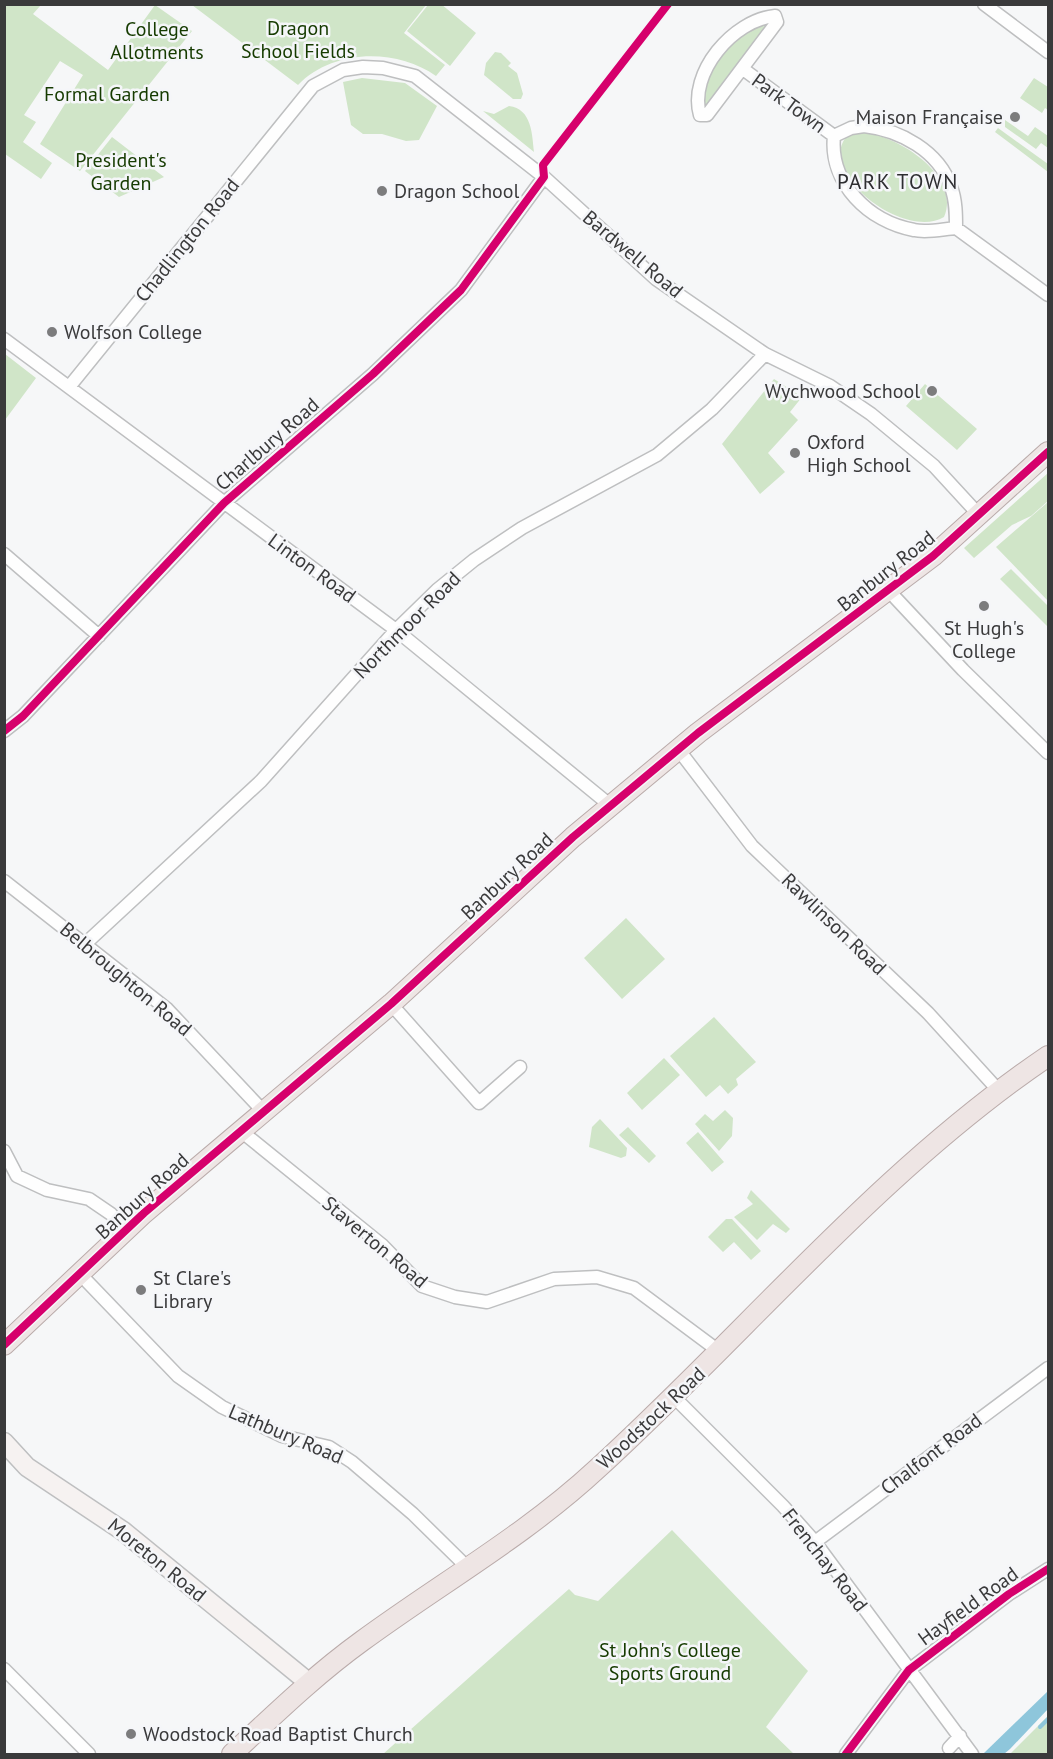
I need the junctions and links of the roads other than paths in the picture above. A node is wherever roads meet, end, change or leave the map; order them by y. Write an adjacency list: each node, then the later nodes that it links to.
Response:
1 (984, 4): 2 (street)
2 (1048, 52)
3 (743, 69): 3 (street, Park Town); 5 (street, Park Town)
4 (305, 94): 6 (street, Bardwell Road); 11 (street, Chadlington Road)
5 (834, 136): 7 (street, Park Town); 7 (street, Park Town)
6 (544, 177): 10 (street, Bardwell Road); 13 (street, Charlbury Road)
7 (956, 228): 8 (street)
8 (1048, 295)
9 (4, 339): 11 (street, Linton Road)
10 (765, 354): 14 (street, Bardwell Road); 17 (street, Northmoor Road)
11 (69, 387): 13 (street, Linton Road)
12 (1048, 452): 14 (main road, Banbury Road)
13 (224, 503): 17 (street, Linton Road); 18 (street, Charlbury Road)
14 (980, 516): 16 (main road, Banbury Road)
15 (4, 554): 18 (street)
16 (889, 591): 20 (main road, Banbury Road); 21 (street)
17 (396, 630): 22 (street, Linton Road); 24 (street, Northmoor Road)
18 (99, 636): 19 (street, Charlbury Road)
19 (4, 731)
20 (678, 749): 22 (main road, Banbury Road); 28 (street, Rawlinson Road)
21 (1048, 753)
22 (611, 806): 25 (main road, Banbury Road)
23 (4, 881): 24 (street, Belbroughton Road)
24 (86, 943): 29 (street, Belbroughton Road)
25 (391, 1004): 27 (street); 29 (main road, Banbury Road)
26 (1047, 1060): 28 (main road, Woodstock Road)
27 (520, 1067)
28 (999, 1091): 35 (main road, Woodstock Road)
29 (264, 1112): 30 (main road, Banbury Road)
30 (241, 1131): 32 (main road, Banbury Road); 35 (street, Staverton Road)
31 (4, 1151): 32 (street)
32 (125, 1231): 33 (main road, Banbury Road)
33 (80, 1274): 34 (main road, Banbury Road); 40 (street, Lathbury Road)
34 (4, 1345)
35 (720, 1352): 37 (main road, Woodstock Road)
36 (1048, 1368): 39 (street, Chalfont Road)
37 (674, 1397): 39 (street, Frenchay Road); 40 (main road, Woodstock Road)
38 (4, 1442): 44 (main road, Moreton Road)
39 (815, 1542): 43 (street, Frenchay Road)
40 (468, 1568): 44 (main road, Woodstock Road)
41 (1048, 1569): 43 (street, Hayfield Road)
42 (4, 1669): 47 (street)
43 (909, 1670): 45 (street, Frenchay Road); 49 (street, Hayfield Road)
44 (308, 1682): 48 (main road, Woodstock Road)
45 (960, 1736): 46 (street); 50 (street, Frenchay Road)
46 (949, 1748)
47 (89, 1755)
48 (232, 1755)
49 (846, 1755)
50 (972, 1755)

